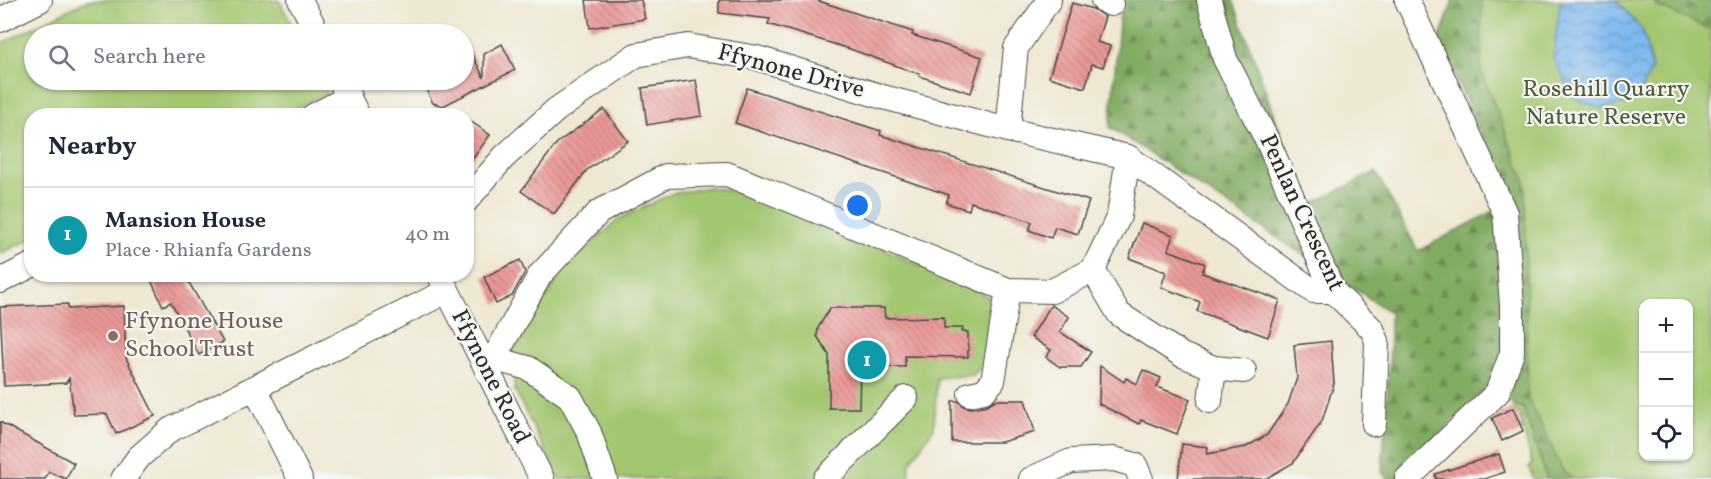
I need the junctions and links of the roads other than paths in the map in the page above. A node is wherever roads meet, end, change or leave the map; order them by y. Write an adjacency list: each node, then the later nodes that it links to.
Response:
1 (40, 0): 6 (street)
2 (300, 0): 7 (street)
3 (1049, 0): 10 (street)
4 (1209, 0): 18 (street, Penlan Crescent)
5 (1407, 0): 34 (street)
6 (0, 20)
7 (313, 24)
8 (349, 97): 9 (street)
9 (328, 108)
10 (1008, 130): 11 (street, Ffynone Drive); 12 (street, Ffynone Drive)
11 (1128, 157): 14 (street); 18 (street)
12 (474, 192)
13 (24, 268): 15 (street)
14 (1094, 270): 17 (street); 20 (street)
15 (0, 281)
16 (443, 283): 19 (street, Ffynone Road); 22 (street)
17 (1008, 290): 19 (street); 23 (street)
18 (1333, 291): 26 (street, Penlan Crescent)
19 (491, 365): 29 (street, Ffynone Road); 30 (street)
20 (1214, 368): 21 (street); 25 (street)
21 (1244, 371)
22 (255, 388): 27 (street); 28 (street)
23 (970, 394)
24 (906, 398): 31 (street)
25 (1210, 401)
26 (1374, 424)
27 (124, 478)
28 (300, 479)
29 (542, 479)
30 (606, 479)
31 (825, 479)
32 (1031, 479): 33 (street)
33 (1142, 479)
34 (1407, 479)

